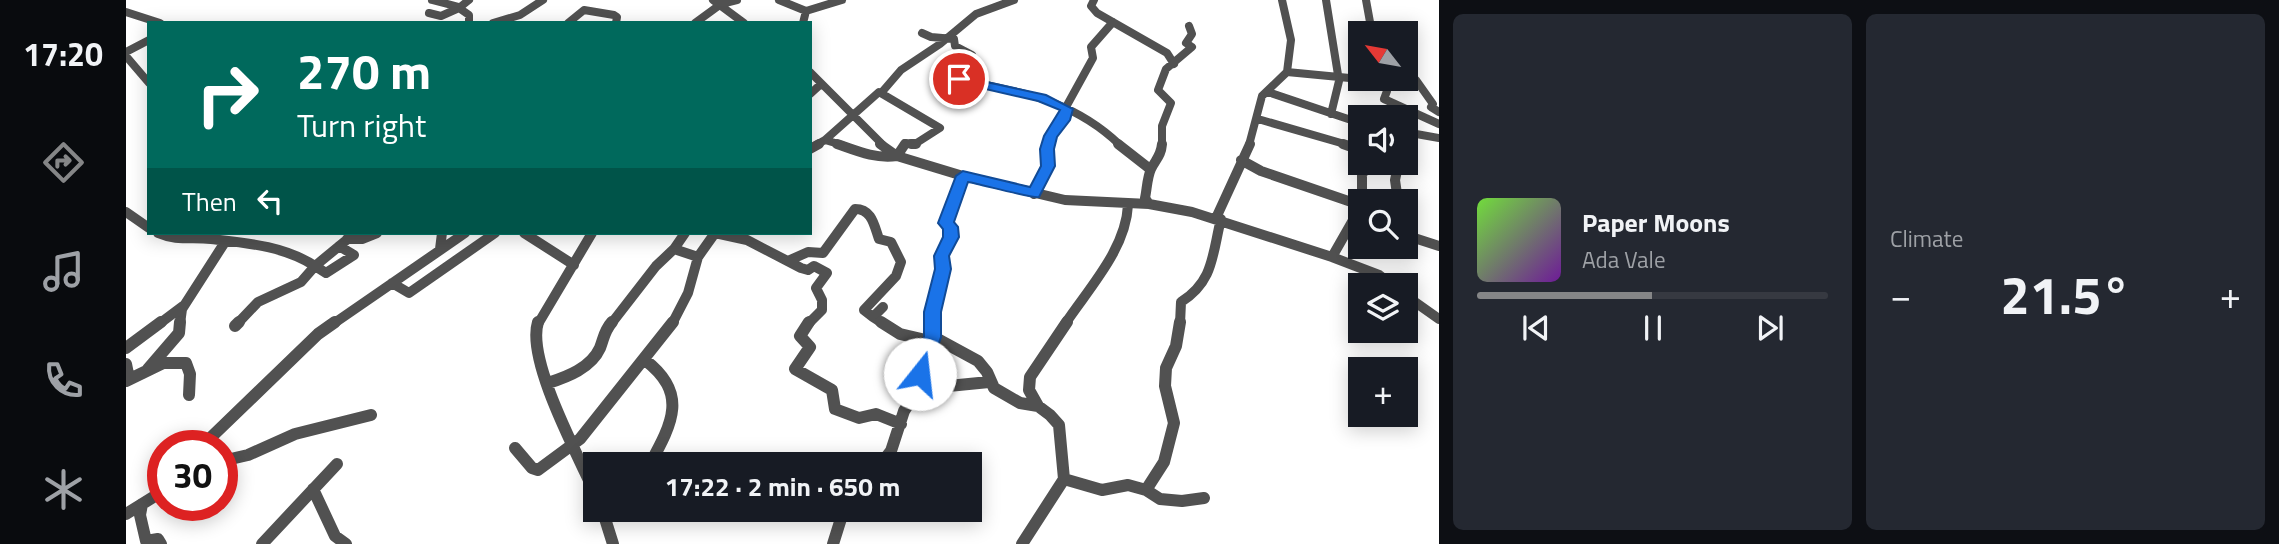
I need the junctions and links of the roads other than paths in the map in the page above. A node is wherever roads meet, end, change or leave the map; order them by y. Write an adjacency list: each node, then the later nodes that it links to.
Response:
1 (432, 0): 14 (street)
2 (469, 0): 14 (street)
3 (543, 0): 21 (street)
4 (737, 0): 13 (street)
5 (779, 0): 16 (street)
6 (842, 0): 16 (street)
7 (1014, 0): 31 (street)
8 (1094, 0): 28 (street)
9 (1282, 0): 35 (street)
10 (1326, 0): 37 (street)
11 (1366, 0): 27 (street)
12 (593, 1): 15 (street)
13 (718, 3): 24 (street); 25 (street)
14 (459, 7): 18 (street); 20 (street)
15 (584, 10): 22 (street); 23 (street)
16 (806, 11): 26 (street)
17 (126, 12): 19 (street)
18 (429, 13)
19 (154, 21)
20 (469, 21)
21 (500, 21)
22 (570, 21)
23 (616, 21)
24 (697, 21)
25 (738, 21)
26 (804, 21)
27 (1369, 21)
28 (1114, 22): 34 (street); 46 (street)
29 (1189, 26): 34 (street)
30 (922, 33): 31 (street)
31 (949, 36): 44 (street); 46 (street)
32 (147, 41): 33 (street)
33 (126, 54): 39 (street)
34 (1174, 64): 61 (street)
35 (1287, 72): 37 (street); 45 (street)
36 (812, 74): 41 (street)
37 (1338, 77): 38 (street); 48 (street)
38 (1348, 78)
39 (147, 80)
40 (1418, 83): 47 (street)
41 (821, 84): 43 (street); 49 (street)
42 (1387, 91): 52 (street)
43 (812, 92)
44 (881, 92): 49 (street); 59 (street)
45 (1268, 92): 48 (street); 50 (street)
46 (1066, 107): 61 (street); 63 (street)
47 (1439, 113): 52 (street)
48 (1331, 114): 51 (street)
49 (854, 115): 56 (street); 59 (street)
50 (1258, 119): 57 (street); 60 (street)
51 (1348, 119)
52 (1429, 120): 53 (street)
53 (1439, 124)
54 (1418, 136): 55 (street)
55 (1439, 138)
56 (825, 139): 58 (street); 59 (street)
57 (1348, 145)
58 (812, 148)
59 (897, 156): 62 (street)
60 (1241, 160): 66 (street); 68 (street)
61 (1150, 169): 64 (street)
62 (963, 176): 63 (street); 102 (street)
63 (1034, 194): 65 (street)
64 (1149, 204): 65 (street); 68 (street)
65 (1128, 205): 112 (street)
66 (1348, 206)
67 (126, 212): 69 (street)
68 (1219, 219): 90 (street); 125 (street)
69 (147, 227)
70 (1348, 229): 90 (street)
71 (162, 235): 84 (street)
72 (372, 235): 82 (street)
73 (442, 235): 87 (street)
74 (461, 235): 87 (street)
75 (464, 235): 86 (street)
76 (492, 235): 86 (street)
77 (527, 235): 92 (street)
78 (591, 235): 92 (street)
79 (684, 235): 88 (street)
80 (711, 235): 81 (street); 89 (street)
81 (749, 237): 91 (street)
82 (347, 239): 93 (street); 93 (street)
83 (1418, 239): 85 (street)
84 (225, 242): 93 (street); 96 (street)
85 (1439, 246)
86 (477, 247): 95 (street)
87 (440, 249): 95 (street)
88 (674, 250): 89 (street); 109 (street)
89 (698, 257): 104 (street)
90 (1332, 257): 94 (street)
91 (790, 260): 99 (street); 114 (street)
92 (574, 265): 109 (street)
93 (315, 266): 101 (street)
94 (1374, 273)
95 (392, 283): 115 (street)
96 (185, 304): 103 (street); 106 (street)
97 (1418, 304): 100 (street)
98 (883, 307): 99 (street)
99 (873, 317): 102 (street)
100 (1439, 319)
101 (235, 326)
102 (931, 339): 108 (street); 110 (street)
103 (128, 345)
104 (645, 360): 116 (street); 118 (street)
105 (126, 364): 107 (street)
106 (148, 369): 107 (street); 111 (street)
107 (128, 380)
108 (989, 382): 110 (street); 112 (street)
109 (548, 383): 116 (street)
110 (918, 389): 114 (street)
111 (190, 395)
112 (1038, 406): 123 (street)
113 (371, 415): 120 (street)
114 (901, 424): 119 (street)
115 (218, 430)
116 (573, 443): 117 (street); 122 (street)
117 (515, 448)
118 (656, 452)
119 (890, 452)
120 (238, 457)
121 (337, 464): 124 (street)
122 (583, 466)
123 (1064, 479): 125 (street); 137 (street)
124 (313, 489): 133 (street); 134 (street)
125 (1146, 490): 126 (street)
126 (1204, 498)
127 (147, 501): 128 (street)
128 (142, 504): 129 (street); 132 (street)
129 (126, 514)
130 (608, 522): 135 (street)
131 (840, 522): 136 (street)
132 (161, 544)
133 (262, 544)
134 (346, 544)
135 (613, 544)
136 (833, 544)
137 (1022, 544)

